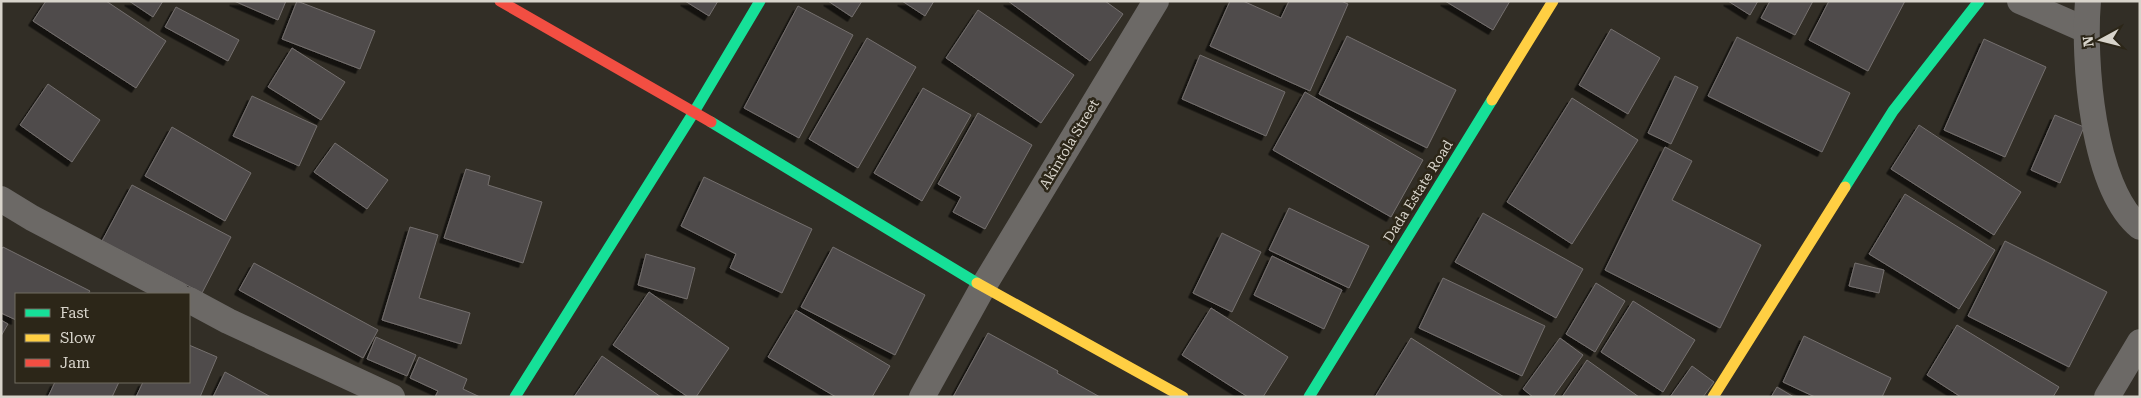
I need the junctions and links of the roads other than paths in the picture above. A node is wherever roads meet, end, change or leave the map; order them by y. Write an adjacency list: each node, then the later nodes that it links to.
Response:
1 (500, 1): 9 (street)
2 (760, 1): 9 (street)
3 (1156, 1): 12 (street, Akintola Street)
4 (1553, 1): 20 (street, Dada Estate Road)
5 (1979, 1): 21 (street)
6 (2020, 1): 8 (street)
7 (2088, 1): 8 (street)
8 (2086, 30): 11 (street)
9 (694, 112): 12 (street); 17 (street)
10 (1, 199): 13 (street)
11 (2140, 226)
12 (982, 287): 18 (street, Akintola Street); 19 (street)
13 (175, 293)
14 (190, 301): 16 (street)
15 (2140, 342): 22 (street)
16 (392, 397)
17 (516, 397)
18 (922, 397)
19 (1183, 397)
20 (1309, 397)
21 (1713, 397)
22 (2107, 397)

